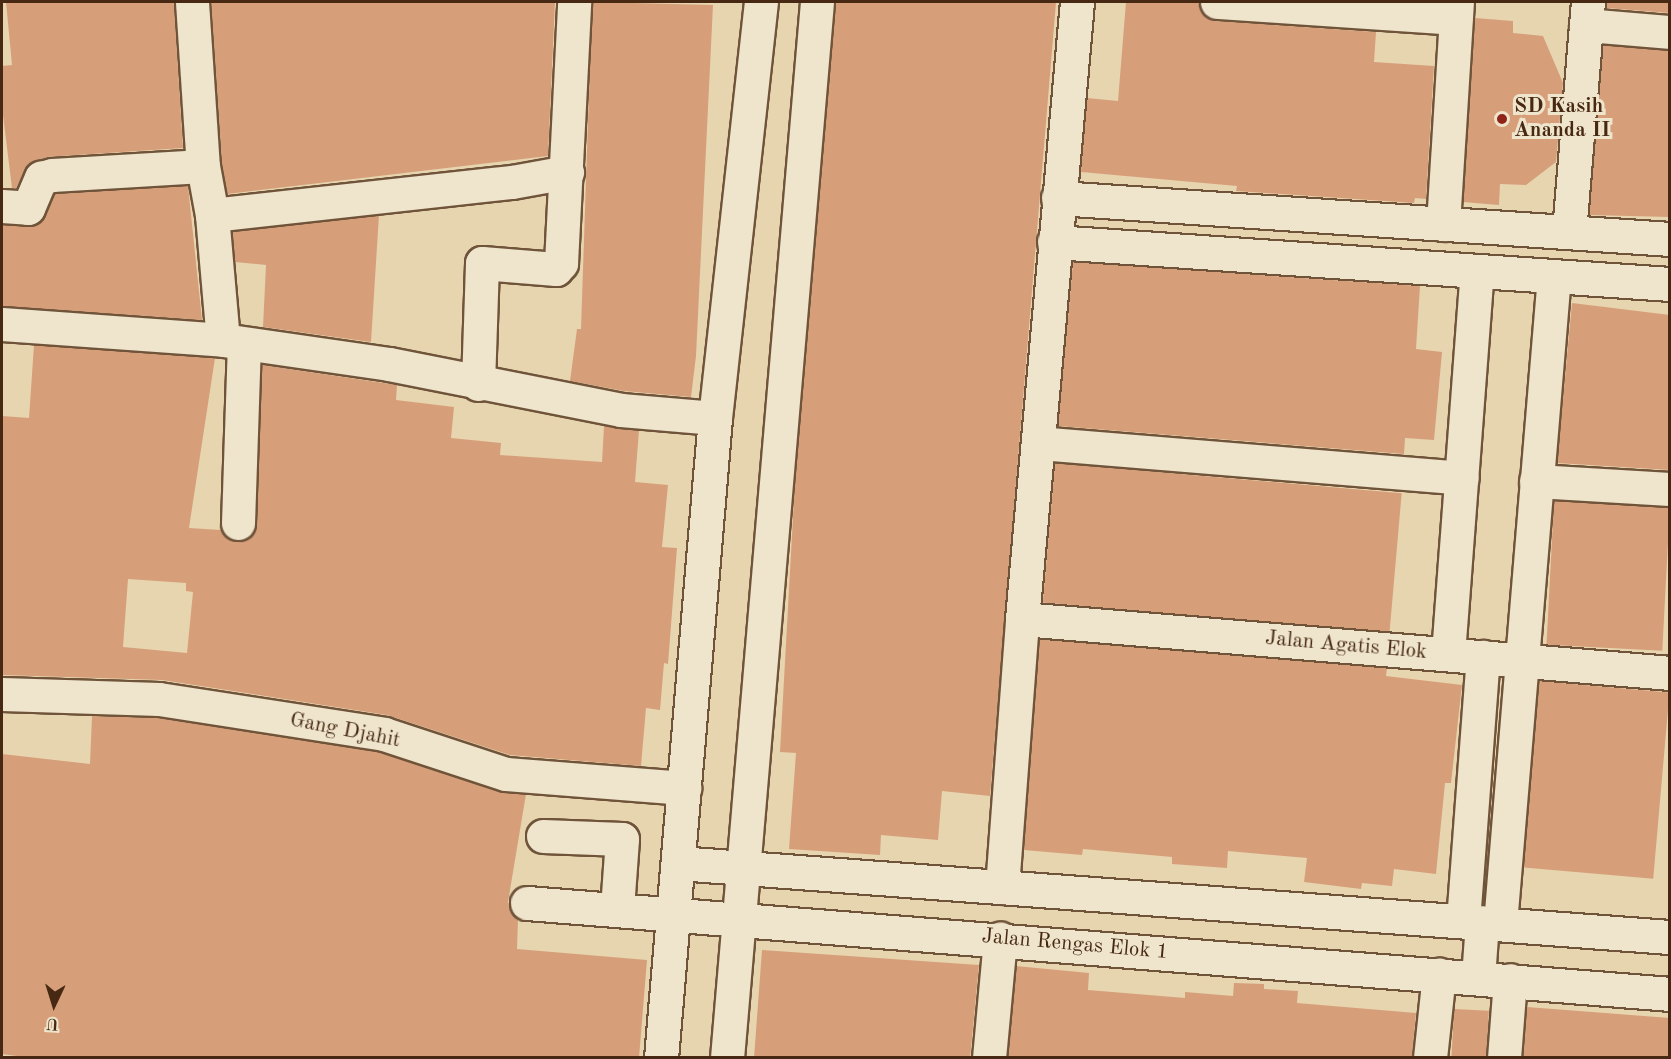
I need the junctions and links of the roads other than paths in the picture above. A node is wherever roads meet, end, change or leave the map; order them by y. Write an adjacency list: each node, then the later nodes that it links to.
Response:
1 (192, 2): 10 (street)
2 (574, 2): 11 (street)
3 (761, 2): 25 (street)
4 (817, 2): 40 (street)
5 (1077, 2): 12 (street)
6 (1217, 2): 7 (street)
7 (1456, 10): 15 (street)
8 (1587, 13): 9 (street); 16 (street)
9 (1670, 32)
10 (203, 166): 13 (street); 14 (street)
11 (567, 172): 14 (street); 24 (street)
12 (1058, 198): 15 (street); 18 (street)
13 (2, 206)
14 (212, 215): 23 (street)
15 (1443, 224): 16 (street)
16 (1569, 232): 17 (street)
17 (1670, 239)
18 (1054, 242): 19 (street); 26 (street)
19 (1477, 271): 20 (street); 27 (street)
20 (1554, 276): 21 (street); 28 (street)
21 (1670, 284)
22 (2, 324): 23 (street)
23 (233, 343): 24 (street); 30 (street)
24 (478, 384): 25 (street)
25 (715, 418): 37 (street)
26 (1038, 443): 27 (street); 31 (street)
27 (1462, 478): 32 (street)
28 (1536, 482): 29 (street); 34 (street)
29 (1670, 489)
30 (238, 523)
31 (1022, 619): 32 (street, Jalan Agatis Elok); 41 (street)
32 (1448, 654): 33 (street, Jalan Agatis Elok)
33 (1483, 657): 34 (street, Jalan Agatis Elok); 46 (street)
34 (1522, 661): 35 (street, Jalan Agatis Elok); 46 (street)
35 (1670, 673)
36 (2, 694): 37 (street, Gang Djahit)
37 (684, 788): 39 (street)
38 (543, 836): 43 (street)
39 (678, 863): 40 (street); 44 (street)
40 (744, 868): 41 (street); 45 (street)
41 (1002, 887): 46 (street)
42 (527, 903): 43 (street, Jalan Rengas Elok 1)
43 (617, 909): 44 (street, Jalan Rengas Elok 1)
44 (673, 913): 45 (street, Jalan Rengas Elok 1); 52 (street)
45 (740, 918): 48 (street, Jalan Rengas Elok 1); 53 (street)
46 (1482, 922): 47 (street); 50 (street)
47 (1670, 937)
48 (1000, 939): 49 (street, Jalan Rengas Elok 1); 54 (street)
49 (1439, 974): 50 (street, Jalan Rengas Elok 1); 55 (street)
50 (1494, 979): 51 (street, Jalan Rengas Elok 1); 56 (street)
51 (1670, 994)
52 (661, 1058)
53 (727, 1058)
54 (989, 1058)
55 (1430, 1058)
56 (1504, 1058)

